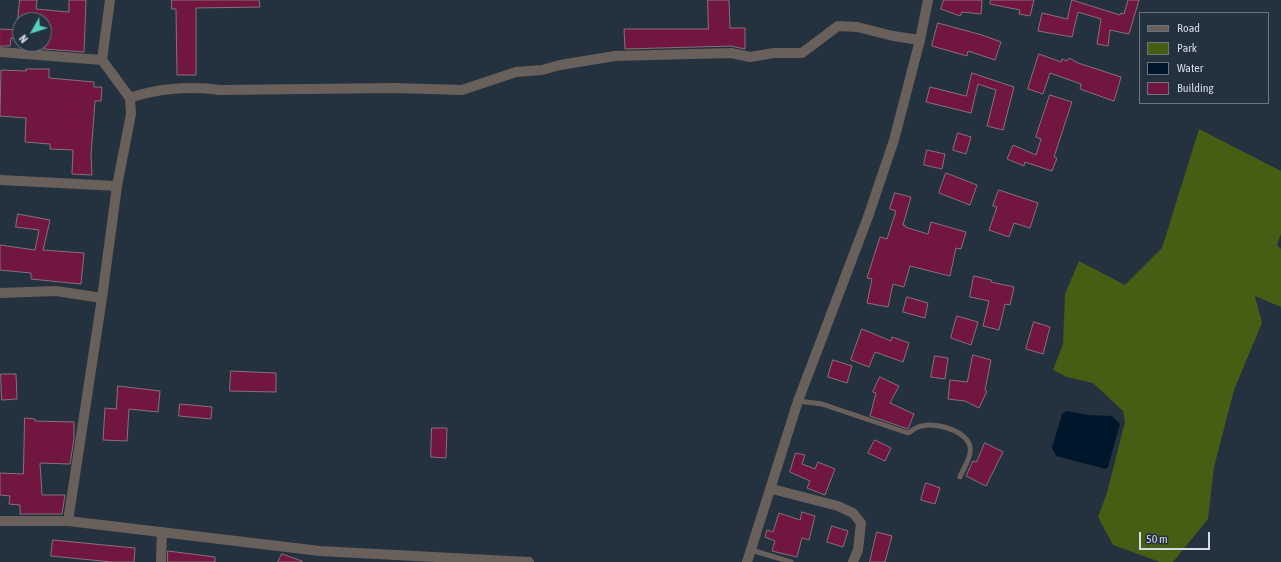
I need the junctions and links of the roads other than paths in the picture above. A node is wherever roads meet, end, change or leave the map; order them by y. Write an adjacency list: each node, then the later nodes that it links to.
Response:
1 (110, 0): 5 (street)
2 (928, 0): 3 (street)
3 (920, 40): 6 (street); 11 (street)
4 (0, 52): 5 (street)
5 (102, 60): 6 (street)
6 (130, 98): 8 (street)
7 (0, 180): 8 (street)
8 (117, 186): 10 (street)
9 (0, 294): 10 (street)
10 (102, 298): 15 (street)
11 (798, 401): 12 (lane); 13 (street)
12 (960, 477)
13 (772, 489): 17 (street); 23 (street)
14 (0, 521): 15 (street)
15 (68, 521): 16 (street)
16 (162, 532): 18 (street); 19 (street)
17 (751, 550): 21 (street); 22 (lane)
18 (405, 559): 20 (street)
19 (161, 562)
20 (529, 562)
21 (747, 562)
22 (791, 562)
23 (853, 562)

